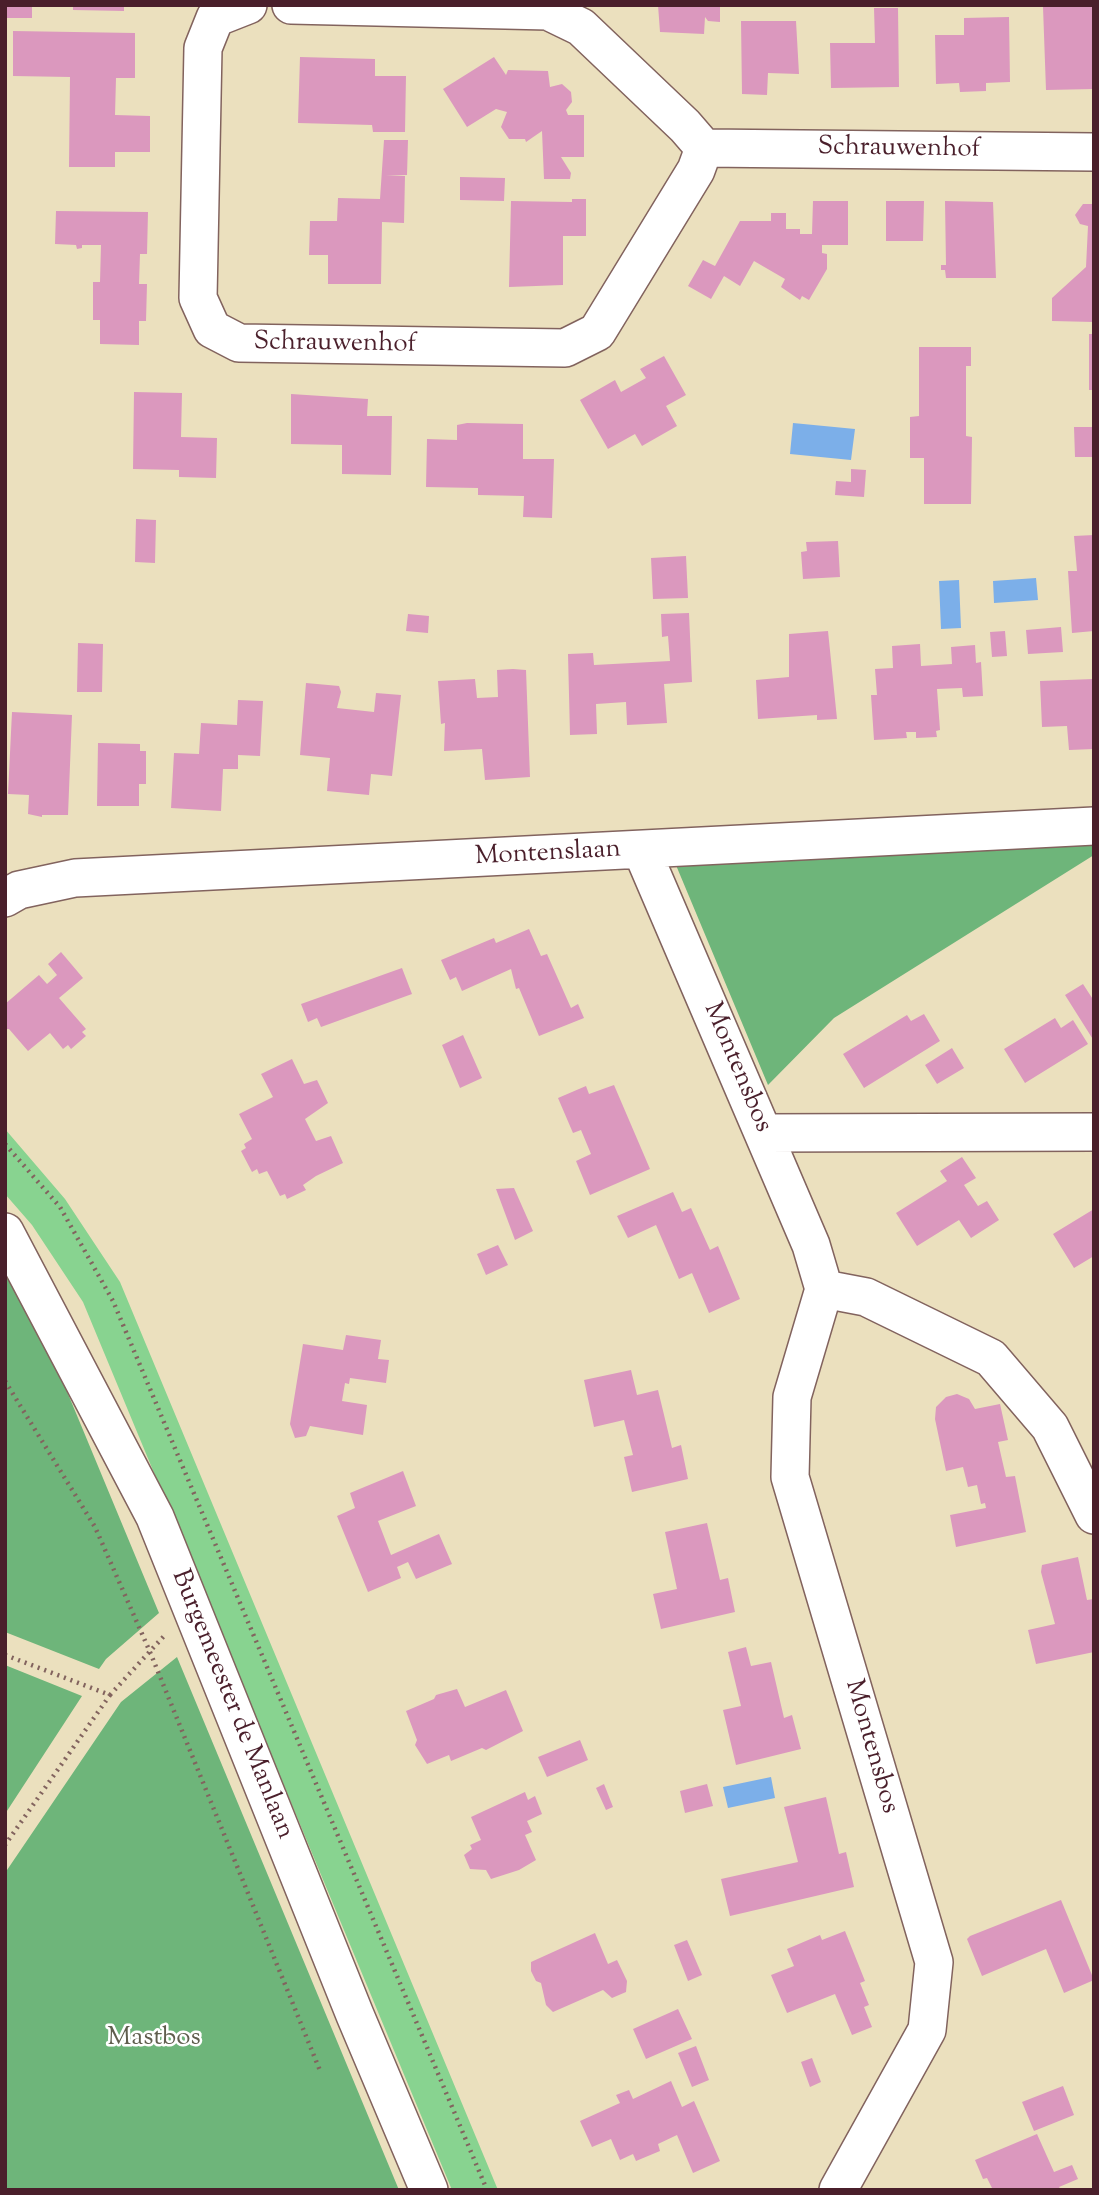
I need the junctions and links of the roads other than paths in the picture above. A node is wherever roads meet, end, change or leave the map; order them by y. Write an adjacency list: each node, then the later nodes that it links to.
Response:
1 (248, 5): 3 (street, Schrauwenhof)
2 (290, 5): 3 (street)
3 (704, 148): 4 (street, Schrauwenhof)
4 (1094, 152)
5 (1094, 826): 6 (street, Montenslaan)
6 (642, 851): 7 (street, Montenslaan); 9 (street, Montensbos)
7 (5, 898)
8 (1094, 1132): 9 (street)
9 (764, 1133): 11 (street, Montensbos)
10 (5, 1232): 13 (street, Burgemeester de Manlaan)
11 (824, 1289): 12 (street); 14 (street, Montensbos)
12 (1094, 1515)
13 (429, 2190)
14 (838, 2190)

